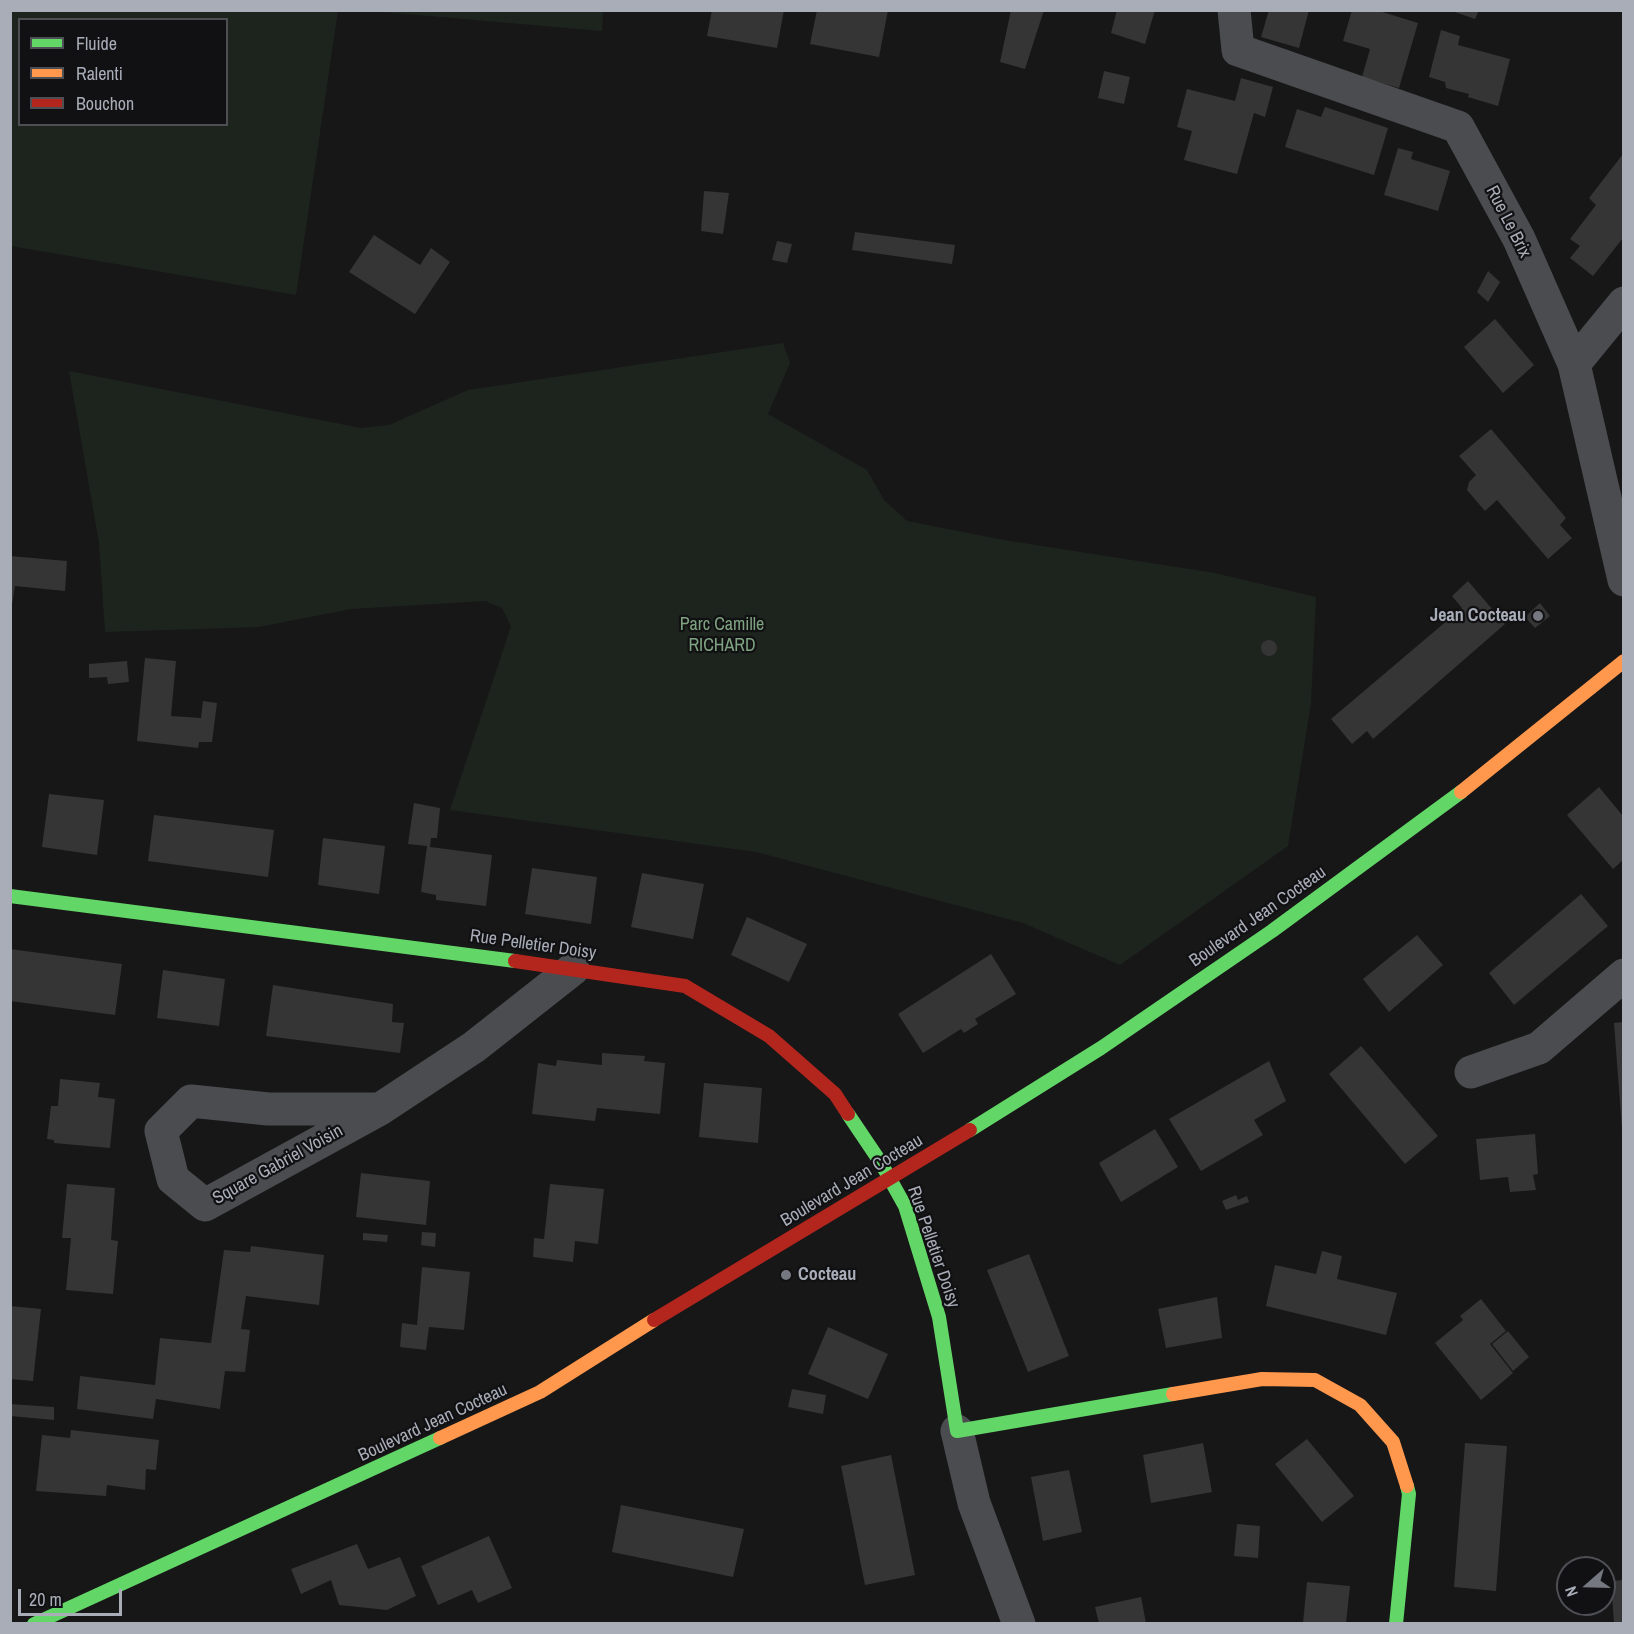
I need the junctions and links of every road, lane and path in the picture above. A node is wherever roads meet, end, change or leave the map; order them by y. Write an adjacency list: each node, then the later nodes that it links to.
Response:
1 (1234, 10): 3 (street, Rue Le Brix)
2 (1623, 303): 3 (street)
3 (1574, 364): 4 (street, Rue Le Brix)
4 (1623, 580)
5 (1623, 661): 11 (street, Boulevard Jean Cocteau)
6 (10, 896): 7 (street, Rue Pelletier Doisy)
7 (573, 969): 10 (street, Square Gabriel Voisin); 11 (street, Rue Pelletier Doisy)
8 (1623, 975): 9 (street)
9 (1471, 1072)
10 (380, 1109): 10 (street, Square Gabriel Voisin)
11 (891, 1180): 12 (street, Rue Pelletier Doisy); 13 (street, Boulevard Jean Cocteau)
12 (957, 1431): 14 (street); 15 (street)
13 (34, 1623)
14 (1019, 1623)
15 (1396, 1623)

